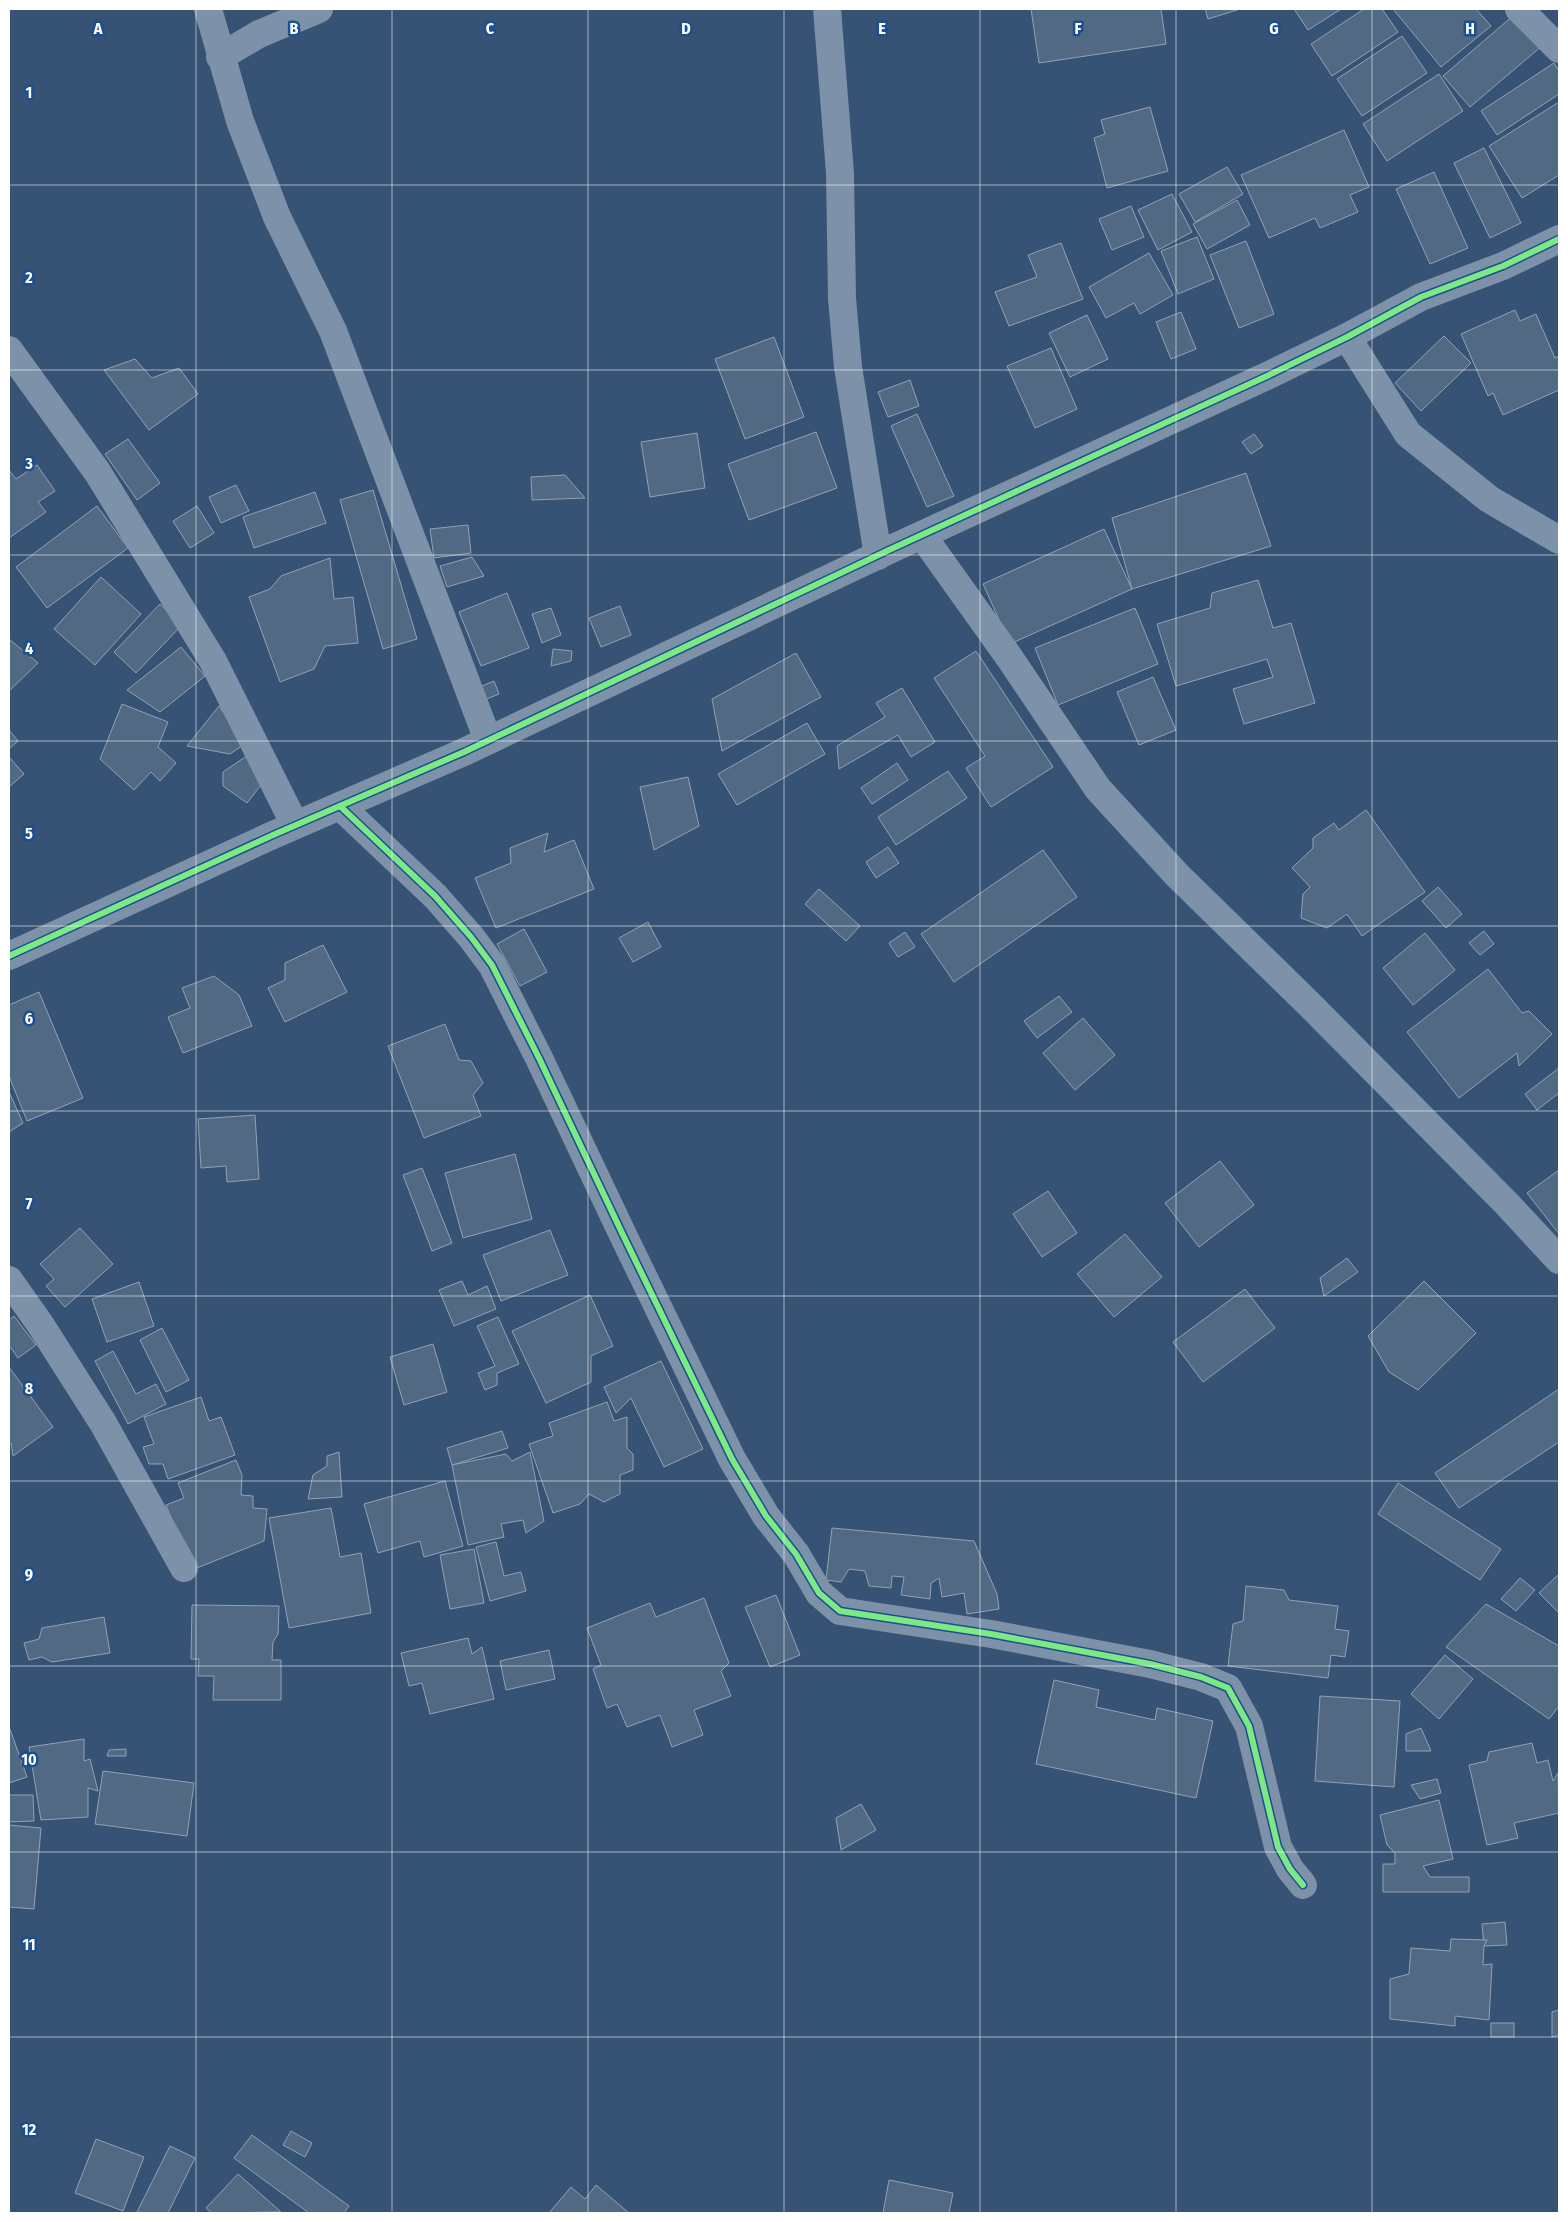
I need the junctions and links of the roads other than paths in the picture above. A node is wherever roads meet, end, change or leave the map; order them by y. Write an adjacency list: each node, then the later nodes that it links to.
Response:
1 (208, 9): 6 (street)
2 (319, 9): 6 (street)
3 (827, 9): 12 (street)
4 (1519, 9): 5 (street)
5 (1559, 49)
6 (220, 57): 13 (street)
7 (1559, 239): 8 (street)
8 (1347, 337): 10 (street); 11 (street)
9 (9, 350): 15 (street)
10 (922, 535): 12 (street); 17 (street)
11 (1559, 540)
12 (878, 556): 13 (street)
13 (488, 740): 14 (street)
14 (340, 806): 15 (street); 20 (street)
15 (295, 825): 16 (street)
16 (9, 956)
17 (1559, 1260)
18 (9, 1280): 19 (street)
19 (184, 1568)
20 (1303, 1885)

